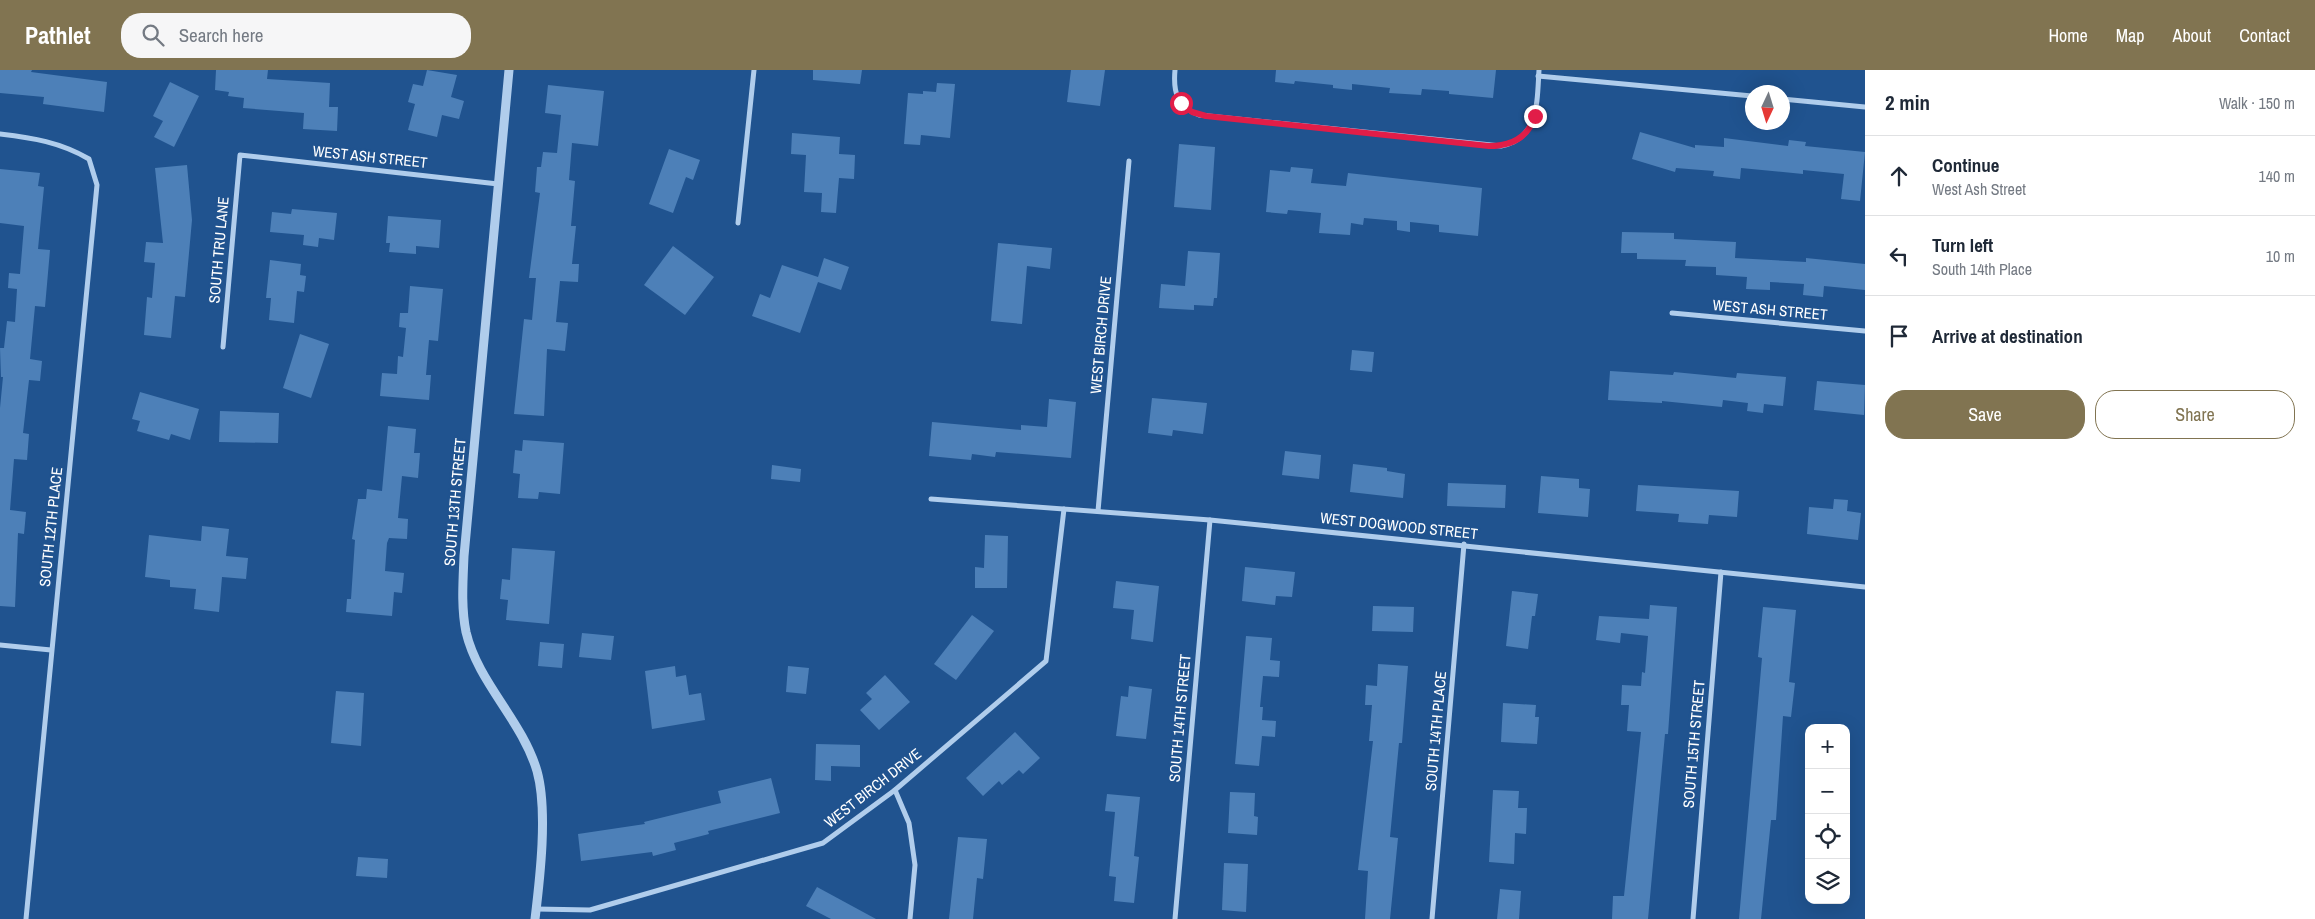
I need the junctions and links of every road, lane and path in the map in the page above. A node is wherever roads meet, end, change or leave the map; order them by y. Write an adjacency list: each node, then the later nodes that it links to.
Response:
1 (509, 70): 11 (street, SOUTH 13TH STREET)
2 (754, 70): 12 (street)
3 (1175, 70): 4 (street)
4 (1539, 73): 5 (street)
5 (1745, 95)
6 (1790, 100): 7 (street)
7 (1865, 108)
8 (0, 134): 24 (street, SOUTH 12TH PLACE)
9 (240, 155): 11 (street, WEST ASH STREET); 15 (street, SOUTH TRU LANE)
10 (1129, 161): 18 (street, WEST BIRCH DRIVE)
11 (498, 184): 26 (street, SOUTH 13TH STREET)
12 (738, 223)
13 (1672, 314): 14 (street, WEST ASH STREET)
14 (1865, 330)
15 (223, 347)
16 (930, 499): 17 (street, WEST DOGWOOD STREET)
17 (1064, 508): 18 (street, WEST DOGWOOD STREET); 25 (street, WEST BIRCH DRIVE)
18 (1098, 512): 19 (street, WEST DOGWOOD STREET)
19 (1210, 520): 20 (street, WEST DOGWOOD STREET); 29 (street, SOUTH 14TH STREET)
20 (1464, 544): 21 (street, WEST DOGWOOD STREET); 30 (street, SOUTH 14TH PLACE)
21 (1721, 572): 22 (street, WEST DOGWOOD STREET); 31 (street, SOUTH 15TH STREET)
22 (1865, 587)
23 (0, 645): 24 (street)
24 (51, 650): 27 (street, SOUTH 12TH PLACE)
25 (894, 790): 26 (street, WEST BIRCH DRIVE); 28 (street)
26 (536, 914)
27 (26, 919)
28 (910, 919)
29 (1175, 919)
30 (1432, 919)
31 (1693, 919)

